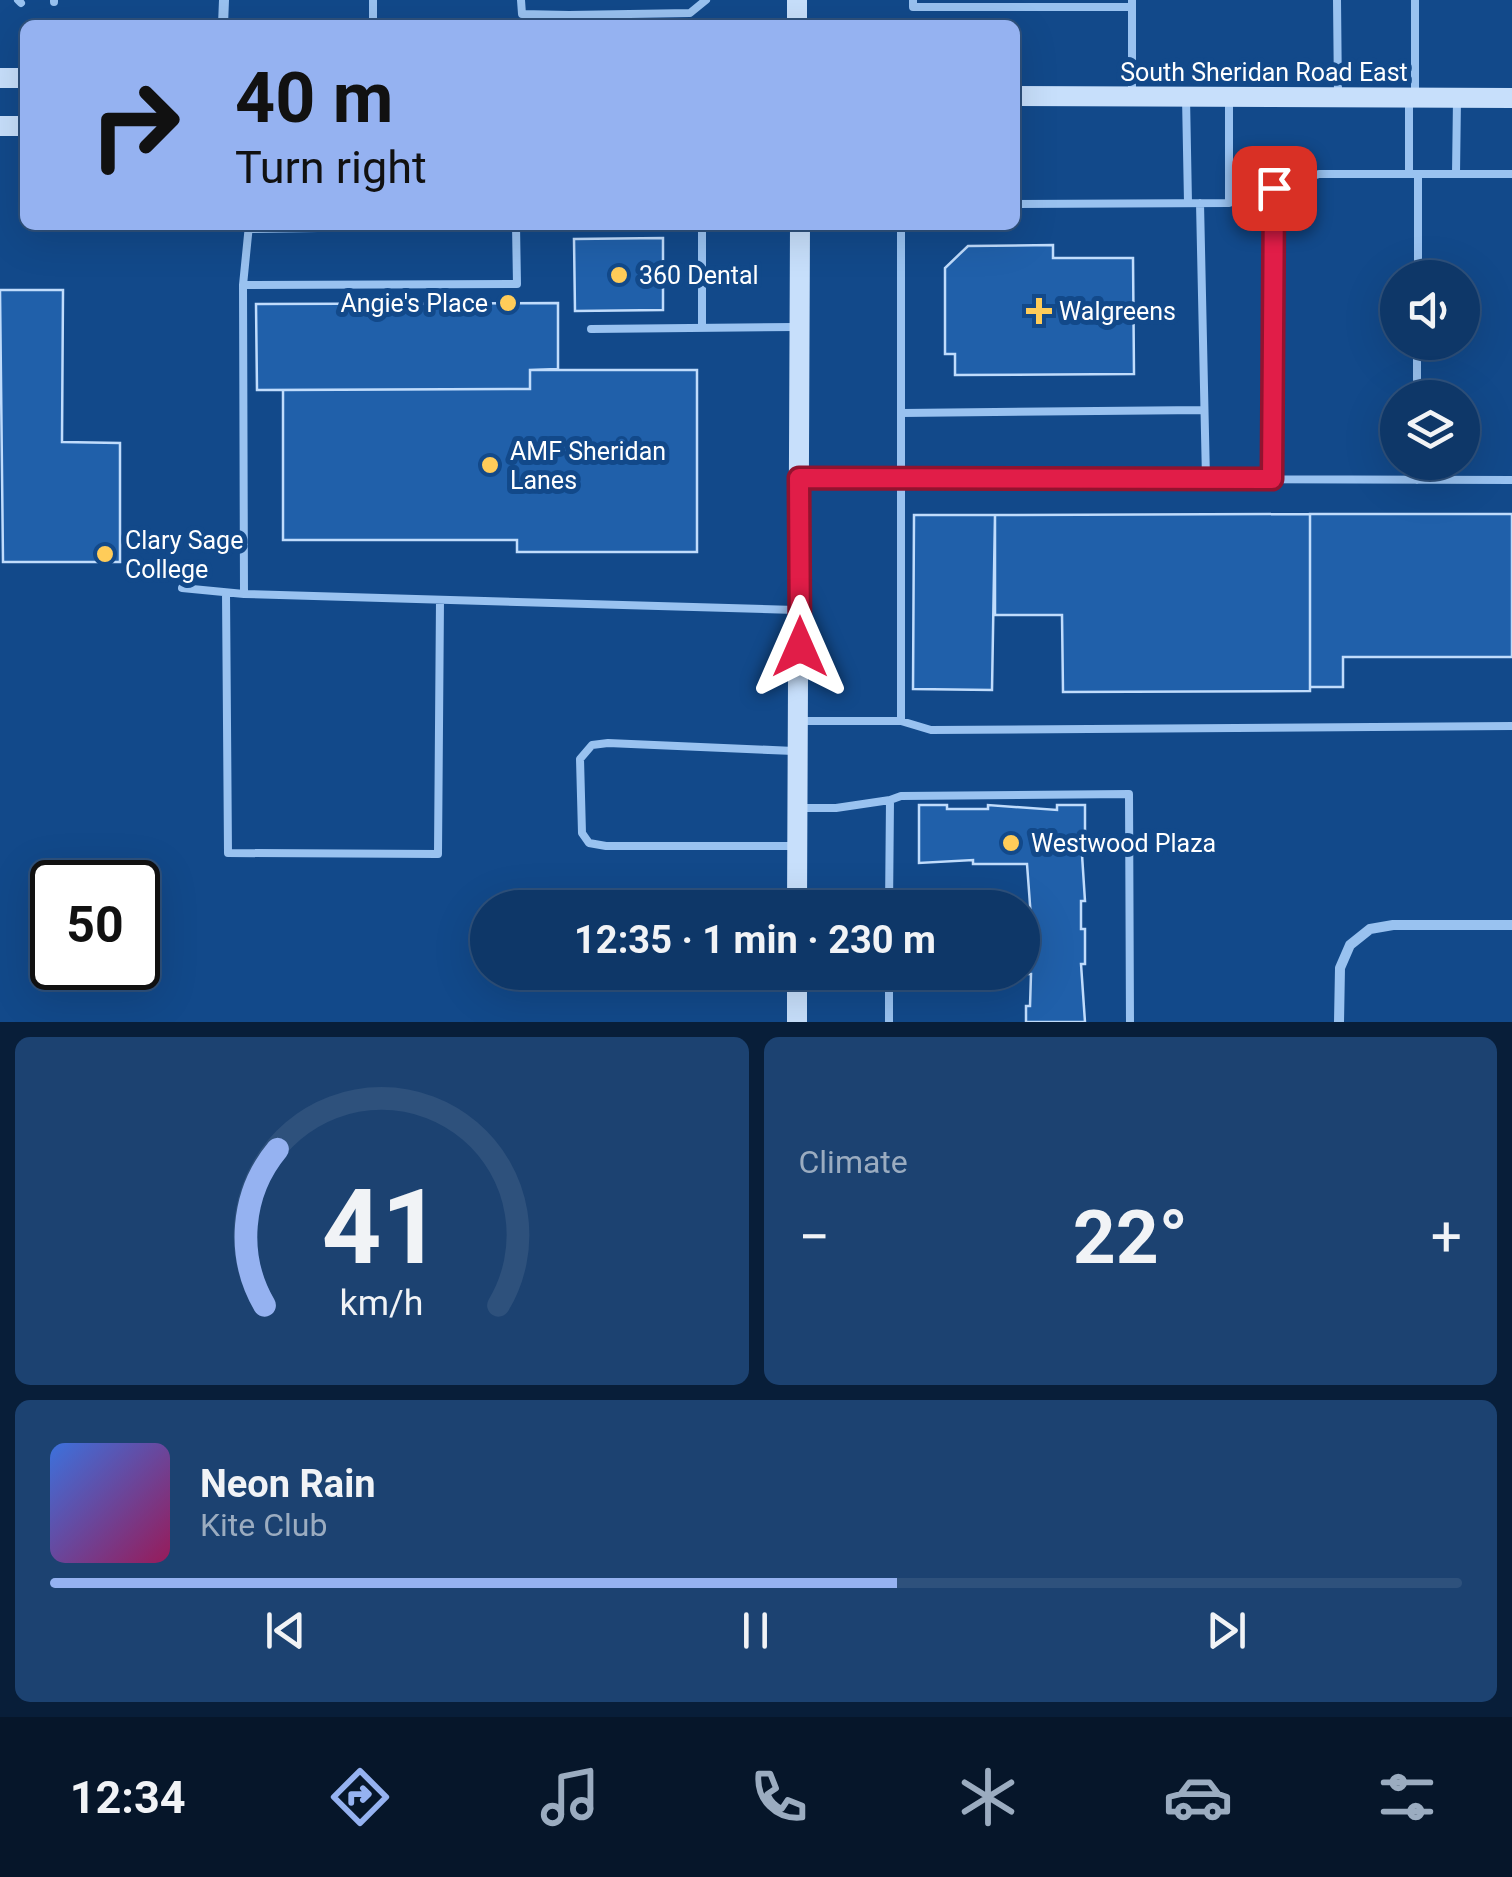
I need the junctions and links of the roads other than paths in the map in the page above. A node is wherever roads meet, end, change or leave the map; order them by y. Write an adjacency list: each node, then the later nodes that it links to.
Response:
1 (522, 0): 12 (lane)
2 (540, 0): 12 (lane)
3 (706, 0): 13 (lane)
4 (912, 0): 7 (lane)
5 (1337, 0): 18 (lane)
6 (1415, 0): 19 (lane)
7 (966, 4): 8 (lane)
8 (1004, 4): 9 (lane)
9 (1042, 4): 10 (lane)
10 (1080, 4): 11 (lane)
11 (1132, 4): 15 (lane)
12 (540, 15): 13 (lane)
13 (569, 20)
14 (1020, 96): 15 (main road, South Sheridan Road East)
15 (1132, 96): 17 (main road, South Sheridan Road East)
16 (1229, 96): 17 (main road, South Sheridan Road East); 18 (main road, South Sheridan Road East); 27 (lane)
17 (1186, 97): 29 (lane)
18 (1338, 97): 19 (main road, South Sheridan Road East)
19 (1412, 97): 20 (main road, South Sheridan Road East); 22 (lane)
20 (1457, 98): 21 (main road, South Sheridan Road East); 23 (lane)
21 (1512, 98)
22 (1414, 174): 23 (lane); 25 (lane); 35 (lane)
23 (1456, 174): 24 (lane)
24 (1512, 174)
25 (1274, 188): 27 (lane); 45 (lane)
26 (1200, 203): 27 (lane); 29 (lane); 40 (lane)
27 (1229, 203)
28 (1020, 204): 29 (lane)
29 (1188, 204)
30 (249, 230): 36 (lane)
31 (516, 230): 36 (lane)
32 (702, 230): 38 (lane)
33 (800, 230): 37 (main road)
34 (901, 230): 41 (lane)
35 (1417, 260)
36 (243, 285): 51 (lane)
37 (800, 327): 38 (lane); 43 (main road)
38 (702, 328): 39 (lane)
39 (591, 329)
40 (1204, 410): 41 (lane); 44 (lane)
41 (902, 413): 42 (lane)
42 (902, 477): 43 (lane); 44 (lane); 55 (lane)
43 (799, 478): 53 (main road)
44 (1206, 479): 45 (lane)
45 (1272, 479): 46 (lane)
46 (1380, 480)
47 (1480, 480): 48 (lane)
48 (1512, 480)
49 (182, 588): 50 (lane)
50 (226, 593): 51 (lane); 52 (lane)
51 (244, 594): 52 (lane)
52 (440, 600): 53 (lane)
53 (799, 610): 54 (main road)
54 (800, 720): 55 (lane); 57 (main road)
55 (901, 720): 56 (lane)
56 (1512, 726)
57 (798, 752): 59 (main road); 60 (lane)
58 (890, 800): 59 (lane); 62 (lane); 68 (lane)
59 (797, 808): 60 (main road)
60 (797, 846): 61 (main road)
61 (797, 890)
62 (890, 890)
63 (1512, 925): 69 (street)
64 (798, 990): 66 (main road)
65 (890, 990): 67 (lane)
66 (798, 1022)
67 (889, 1022)
68 (1130, 1022)
69 (1339, 1022)

